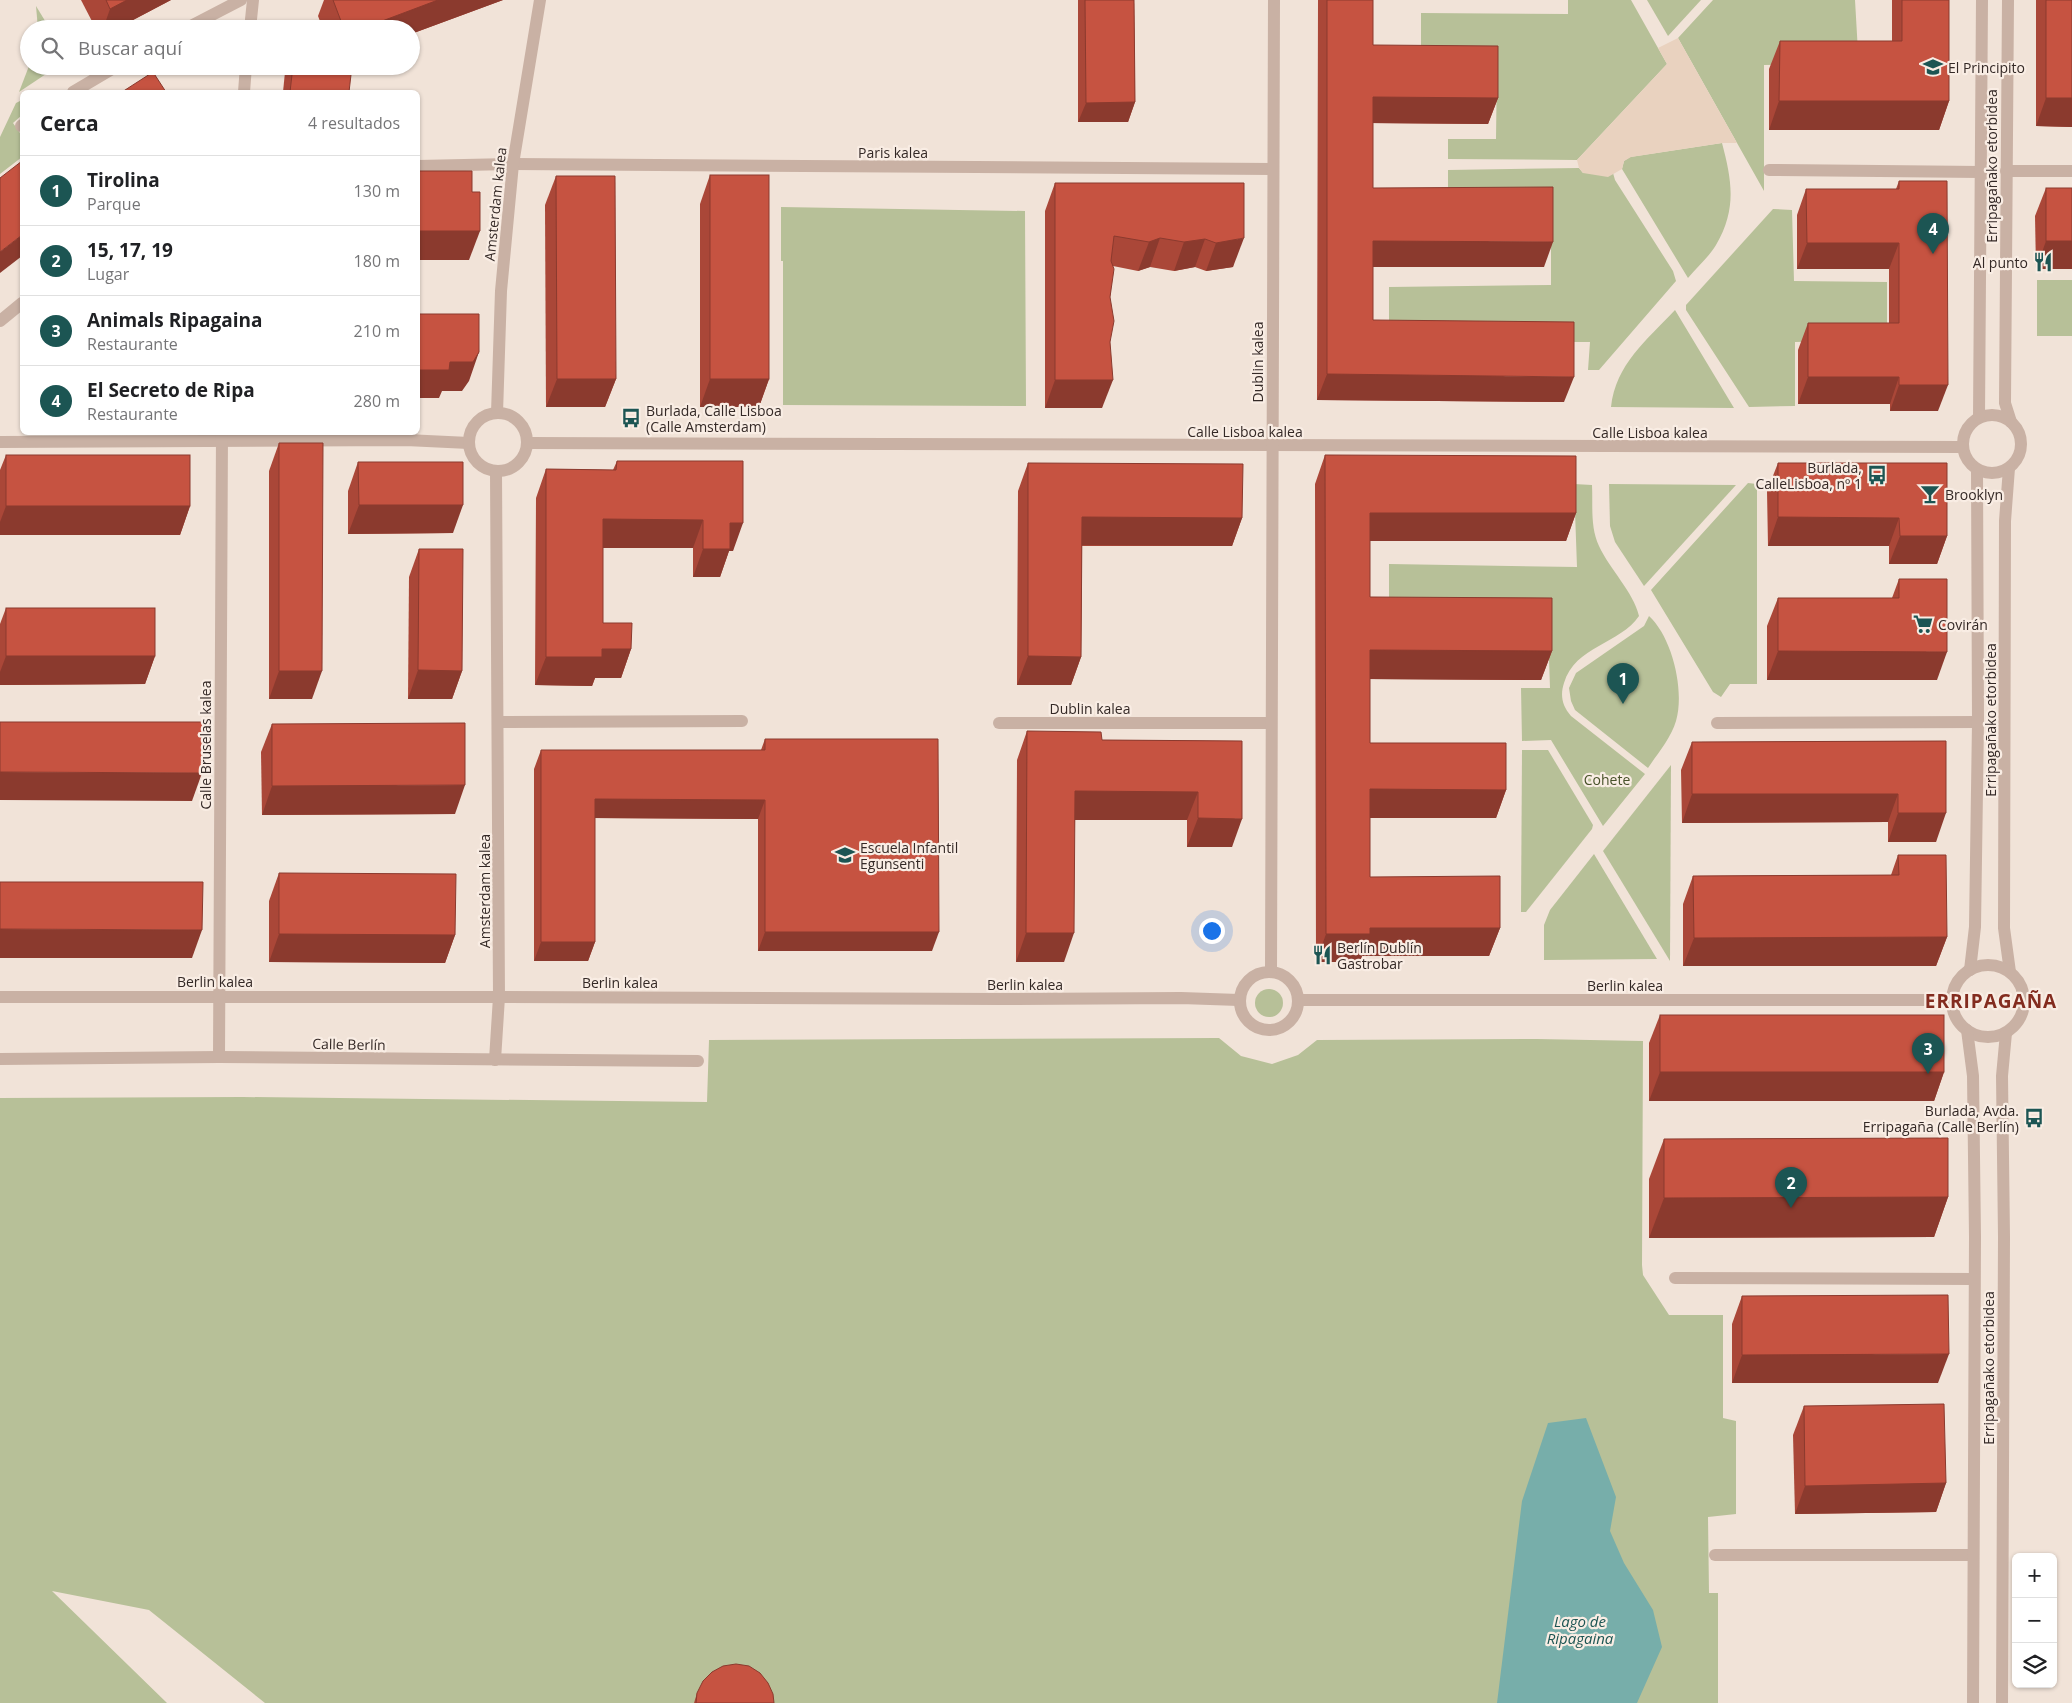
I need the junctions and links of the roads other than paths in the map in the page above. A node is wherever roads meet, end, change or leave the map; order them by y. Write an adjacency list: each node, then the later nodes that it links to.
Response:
1 (241, 0): 7 (street)
2 (253, 0): 8 (street)
3 (540, 0): 13 (street, Amsterdam kalea)
4 (1274, 0): 15 (street, Dublin kalea)
5 (1982, 0): 19 (street, Erripagañako etorbidea)
6 (2008, 0): 17 (street, Erripagañako etorbidea)
7 (203, 20)
8 (251, 20)
9 (102, 75): 11 (street)
10 (245, 75): 12 (street)
11 (76, 90)
12 (244, 90)
13 (513, 164): 14 (street, Paris kalea); 15 (street, Paris kalea); 22 (street, Amsterdam kalea)
14 (420, 166)
15 (1274, 169): 29 (street, Dublin kalea)
16 (1769, 170): 19 (street, Erripagañako etorbidea)
17 (2006, 171): 18 (street); 24 (street, Erripagañako etorbidea)
18 (2072, 171)
19 (1981, 172): 23 (street, Erripagañako etorbidea)
20 (20, 305): 21 (street)
21 (0, 321)
22 (497, 413): 27 (street); 28 (street)
23 (1980, 417): 24 (street); 30 (street)
24 (2011, 422): 31 (street)
25 (222, 437): 26 (street); 27 (street); 44 (street, Calle Bruselas kalea)
26 (0, 442)
27 (469, 443): 33 (street)
28 (528, 443): 29 (street, Calle Lisboa kalea); 33 (street)
29 (1272, 446): 30 (street, Calle Lisboa kalea); 39 (street, Dublin kalea)
30 (1962, 447): 32 (street)
31 (2009, 468): 32 (street); 42 (street, Erripagañako etorbidea)
32 (1977, 470): 36 (street, Erripagañako etorbidea)
33 (496, 472): 35 (street, Amsterdam kalea)
34 (742, 721): 35 (street)
35 (498, 722): 45 (street, Amsterdam kalea)
36 (1978, 722): 38 (street, Erripagañako etorbidea); 40 (street, Erripagañako etorbidea)
37 (999, 723): 39 (street, Dublin kalea)
38 (1717, 723)
39 (1271, 724): 41 (street, Dublin kalea)
40 (1970, 970): 42 (street); 48 (street)
41 (1270, 972): 46 (street); 47 (street)
42 (2010, 972): 50 (street)
43 (0, 996): 44 (street, Berlin kalea)
44 (221, 996): 45 (street, Berlin kalea); 51 (street, Calle Bruselas kalea)
45 (500, 996): 46 (street, Berlin kalea); 53 (street, Amsterdam kalea)
46 (1239, 1000): 47 (street)
47 (1298, 1000): 48 (street, Berlin kalea)
48 (1952, 1000): 49 (street)
49 (1967, 1030): 50 (street); 56 (street, Erripagañako etorbidea)
50 (2006, 1032): 60 (street, Erripagañako etorbidea)
51 (219, 1057): 52 (street, Calle Berlín); 53 (street, Calle Berlín)
52 (0, 1059)
53 (495, 1060): 54 (street, Calle Berlín)
54 (698, 1061)
55 (1675, 1278): 56 (street, Erripagañako etorbidea)
56 (1974, 1279): 58 (street, Erripagañako etorbidea)
57 (1715, 1555): 58 (street)
58 (1973, 1556): 59 (street, Erripagañako etorbidea)
59 (1973, 1703)
60 (2002, 1703)

